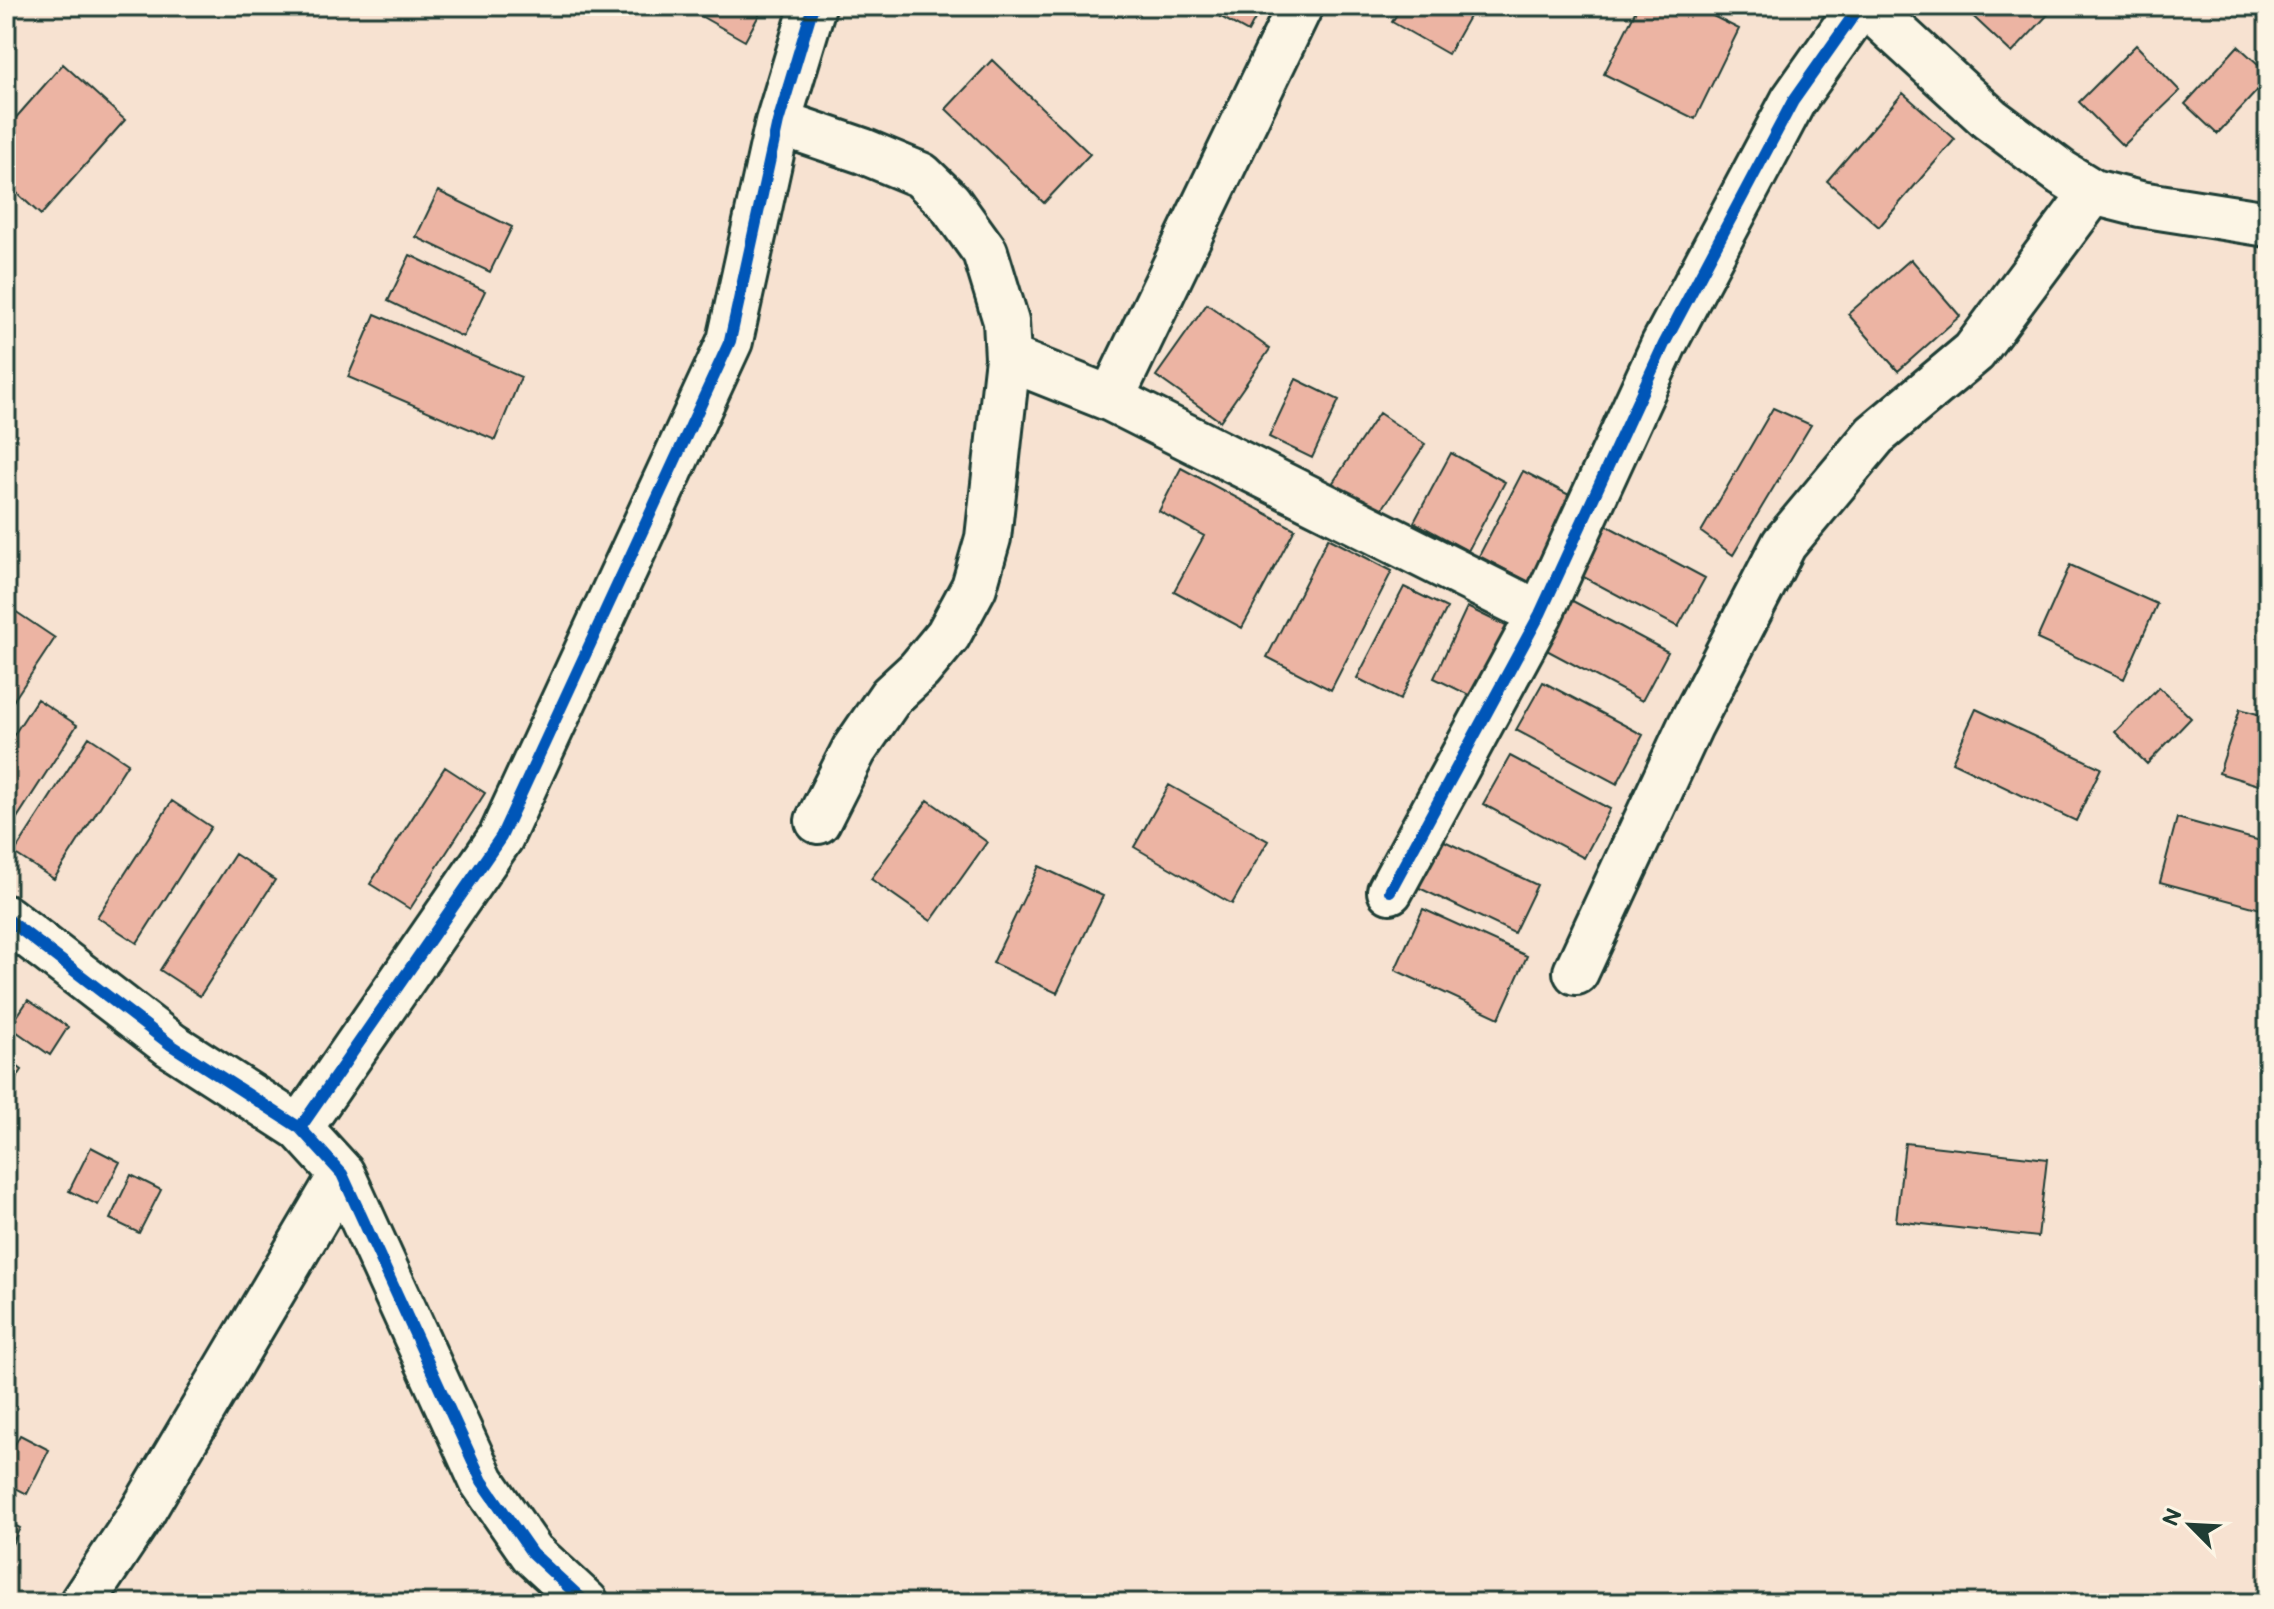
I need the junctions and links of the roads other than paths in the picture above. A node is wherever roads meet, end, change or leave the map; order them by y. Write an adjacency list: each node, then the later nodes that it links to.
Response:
1 (813, 6): 5 (street)
2 (1300, 6): 9 (street)
3 (1860, 6): 10 (street)
4 (1867, 6): 6 (street)
5 (778, 122): 8 (street); 15 (street)
6 (2093, 192): 7 (street); 14 (street)
7 (2268, 224)
8 (1008, 358): 9 (street); 11 (street)
9 (1111, 399): 10 (street)
10 (1540, 614): 12 (street)
11 (818, 821)
12 (1390, 891)
13 (6, 918): 15 (street)
14 (1576, 972)
15 (300, 1128): 16 (street)
16 (342, 1174): 17 (street); 18 (street)
17 (82, 1603)
18 (586, 1603)

